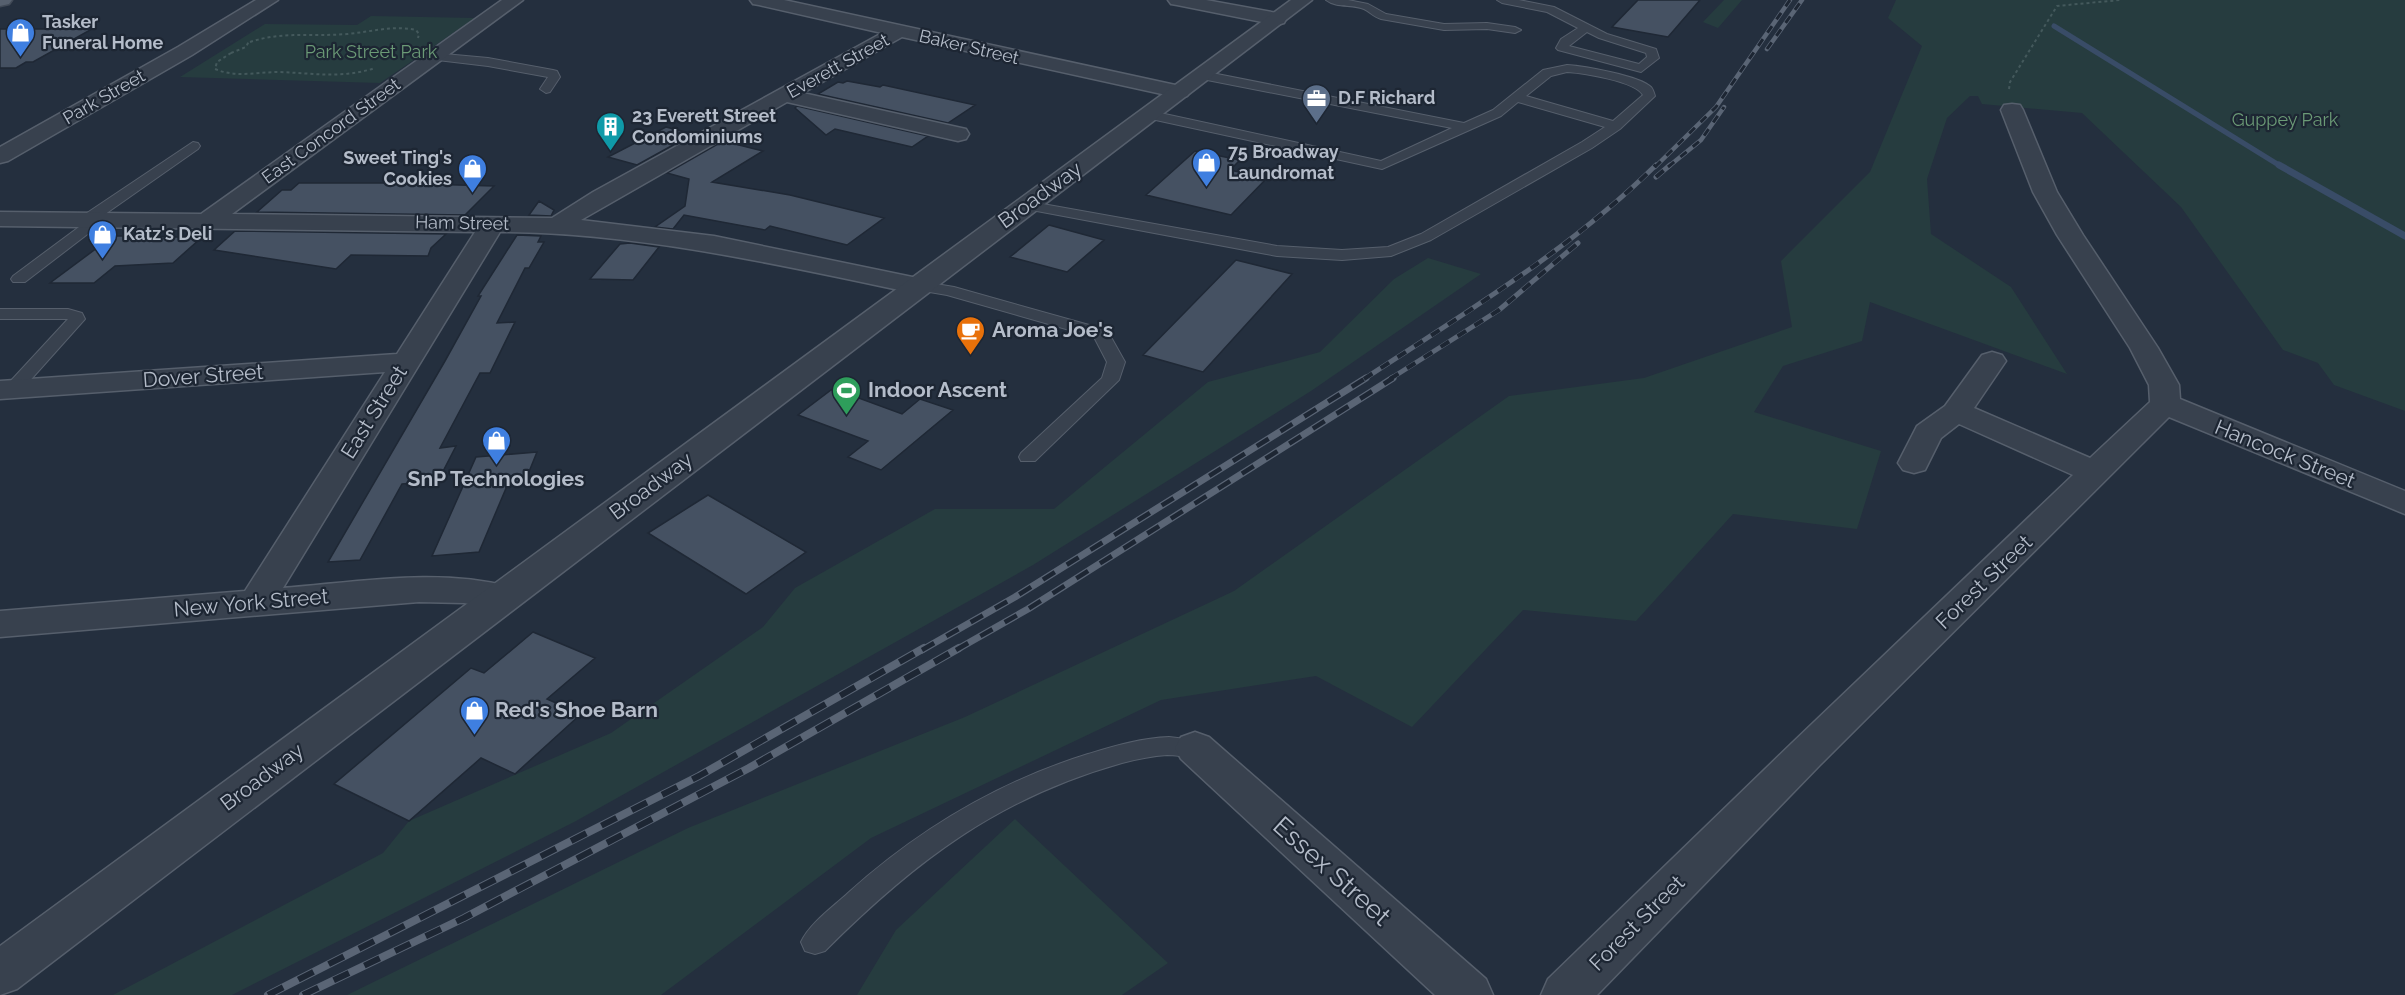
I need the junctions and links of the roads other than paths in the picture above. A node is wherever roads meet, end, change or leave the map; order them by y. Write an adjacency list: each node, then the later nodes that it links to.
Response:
1 (269, 0): 23 (street, Park Street)
2 (514, 0): 12 (street, East Concord Street)
3 (759, 0): 11 (street, Baker Street)
4 (1178, 0): 8 (street)
5 (1303, 0): 8 (street, Broadway)
6 (1331, 0): 10 (lane)
7 (1502, 0): 9 (lane)
8 (1277, 19): 13 (street, Broadway)
9 (1587, 27): 9 (lane)
10 (1515, 30)
11 (899, 31): 13 (street, Baker Street); 15 (street, Everett Street)
12 (433, 57): 14 (lane); 27 (street, East Concord Street)
13 (1191, 83): 18 (street, Broadway); 20 (lane)
14 (546, 90)
15 (785, 95): 21 (street); 29 (street, Everett Street)
16 (1518, 98): 19 (lane); 19 (lane); 20 (lane)
17 (2012, 110): 36 (street)
18 (1151, 115): 20 (lane); 24 (street, Broadway)
19 (1615, 126): 24 (lane)
20 (1465, 127)
21 (958, 134)
22 (193, 146): 26 (lane)
23 (0, 156)
24 (1026, 205): 31 (street, Broadway)
25 (0, 219): 26 (street, Ham Street)
26 (91, 220): 27 (street, Ham Street); 30 (lane)
27 (207, 220): 28 (street, Ham Street)
28 (493, 223): 29 (street, Ham Street); 34 (street, East Street)
29 (557, 225): 31 (street, Ham Street)
30 (19, 279)
31 (918, 286): 38 (lane); 42 (street, Broadway)
32 (0, 314): 35 (lane)
33 (1992, 361): 37 (street)
34 (405, 362): 35 (street, Dover Street); 43 (street, East Street)
35 (6, 390)
36 (2165, 404): 40 (street, Forest Street); 41 (street, Hancock Street)
37 (1956, 411): 39 (street); 40 (street)
38 (1028, 457)
39 (1914, 463)
40 (2096, 473): 49 (street, Forest Street)
41 (2405, 503)
42 (502, 597): 43 (street, New York Street); 47 (street, Broadway)
43 (256, 603): 44 (street, New York Street)
44 (0, 624)
45 (1195, 748): 46 (lane); 48 (street, Essex Street)
46 (815, 942)
47 (0, 974)
48 (1469, 995)
49 (1565, 995)

